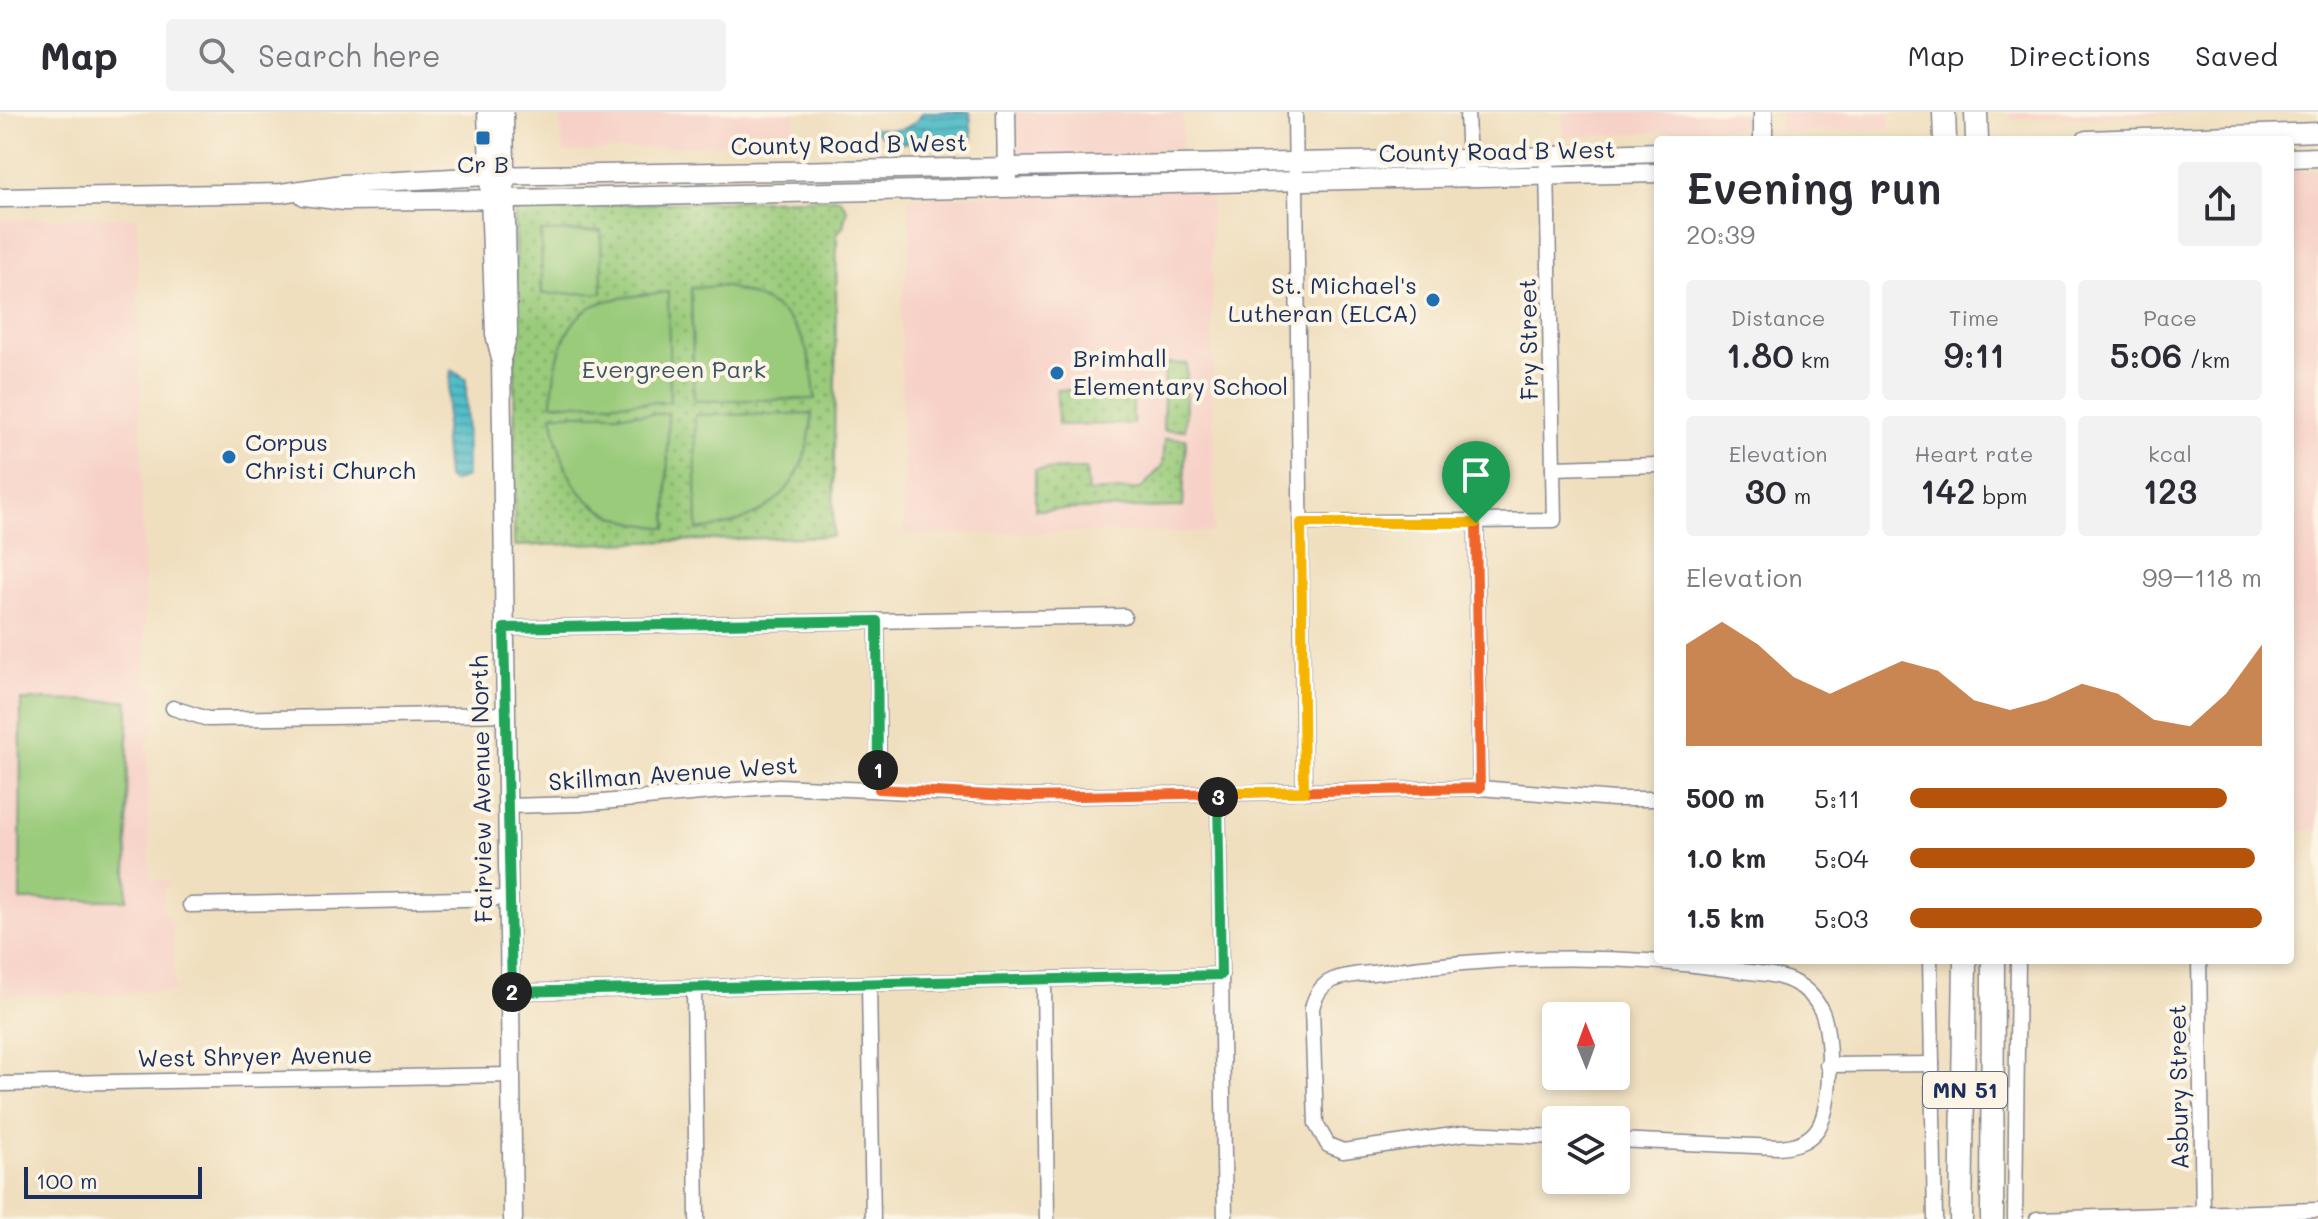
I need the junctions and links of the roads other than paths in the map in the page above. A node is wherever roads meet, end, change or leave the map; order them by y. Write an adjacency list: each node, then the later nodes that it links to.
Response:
1 (487, 112): 22 (street, Fairview Avenue North)
2 (504, 112): 22 (street, Fairview Avenue North)
3 (1006, 112): 18 (street)
4 (1295, 112): 20 (street)
5 (1467, 112): 19 (street)
6 (1763, 112): 10 (street)
7 (1944, 112): 11 (main road)
8 (1976, 112): 12 (main road)
9 (2318, 132): 13 (street)
10 (1763, 136)
11 (1945, 136)
12 (1977, 136)
13 (2202, 136)
14 (1654, 153): 17 (street, County Road B West)
15 (2318, 157): 16 (street)
16 (2294, 158)
17 (1547, 166): 19 (street, County Road B West); 21 (street, County Road B West); 28 (street, Fry Street)
18 (1007, 167): 20 (street, County Road B West); 22 (street, County Road B West); 23 (street)
19 (1469, 168): 20 (street, County Road B West)
20 (1296, 171): 23 (street, County Road B West); 29 (street)
21 (1654, 173)
22 (497, 176): 24 (street, County Road B West); 26 (street, Fairview Avenue North)
23 (1008, 188): 26 (street, County Road B West)
24 (281, 193): 25 (street, County Road B West); 26 (street, County Road B West)
25 (0, 198)
26 (497, 199): 33 (street, Fairview Avenue North)
27 (1654, 465): 28 (street)
28 (1553, 468): 30 (street, Fry Street)
29 (1301, 523): 30 (street); 39 (street)
30 (1476, 523): 36 (street)
31 (1124, 616): 32 (street)
32 (877, 621): 33 (street); 37 (street)
33 (504, 628): 35 (street, Fairview Avenue North)
34 (173, 708): 35 (street)
35 (505, 714): 41 (street, Fairview Avenue North)
36 (1480, 788): 39 (street, Skillman Avenue West); 40 (street, Skillman Avenue West)
37 (879, 789): 38 (street, Skillman Avenue West); 41 (street, Skillman Avenue West)
38 (1218, 792): 39 (street, Skillman Avenue West); 51 (street)
39 (1304, 792)
40 (1654, 799)
41 (507, 806): 42 (street, Fairview Avenue North)
42 (508, 898): 43 (street); 55 (street, Fairview Avenue North)
43 (190, 905)
44 (1654, 961): 60 (street)
45 (1686, 964): 57 (street)
46 (1930, 964): 56 (street)
47 (1965, 964): 71 (main road, MN 51)
48 (1993, 964): 72 (main road, MN 51)
49 (2018, 964): 73 (street)
50 (2199, 964): 63 (street, Asbury Street)
51 (1221, 975): 52 (street); 69 (street)
52 (1044, 979): 53 (street); 68 (street)
53 (869, 984): 54 (street); 67 (street)
54 (694, 988): 55 (street); 66 (street)
55 (510, 992): 58 (street, Fairview Avenue North)
56 (1932, 1064): 57 (street); 70 (street)
57 (1827, 1065): 61 (street)
58 (511, 1075): 59 (street, West Shryer Avenue); 65 (street, Fairview Avenue North)
59 (0, 1084)
60 (1542, 1136)
61 (1630, 1141)
62 (2318, 1210): 63 (street)
63 (2203, 1214): 64 (street)
64 (2183, 1216): 74 (street)
65 (513, 1219)
66 (697, 1219)
67 (873, 1219)
68 (1047, 1219)
69 (1225, 1219)
70 (1935, 1219)
71 (1961, 1219)
72 (1992, 1219)
73 (2015, 1219)
74 (2037, 1219)

